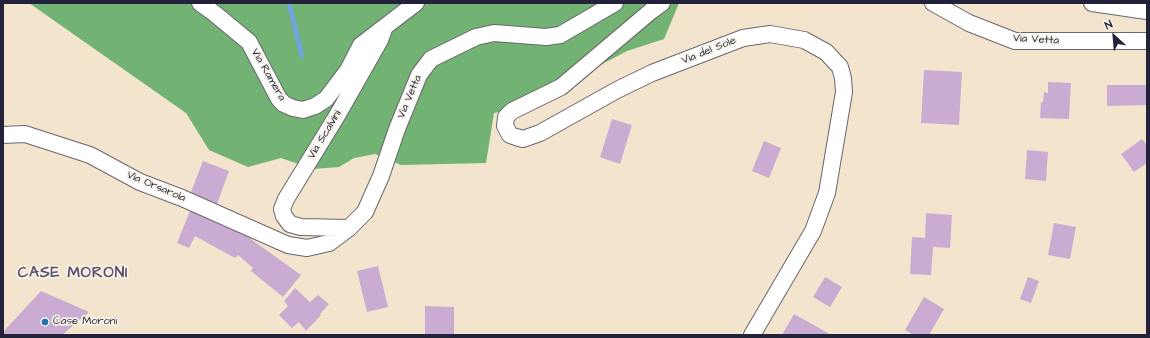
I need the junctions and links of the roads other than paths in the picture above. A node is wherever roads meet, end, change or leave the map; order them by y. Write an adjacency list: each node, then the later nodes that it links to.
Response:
1 (200, 3): 8 (street, Via Ramera)
2 (416, 3): 8 (street, Via Scalvini)
3 (615, 3): 11 (street, Via Vetta)
4 (662, 3): 13 (street, Via del Sole)
5 (933, 3): 9 (street, Via Vetta)
6 (1092, 3): 7 (street)
7 (1147, 11)
8 (385, 28): 11 (street, Via Scalvini)
9 (1147, 41)
10 (3, 135): 12 (street, Via Orsarola)
11 (349, 228): 12 (street, Via Vetta)
12 (307, 248)
13 (752, 335)

